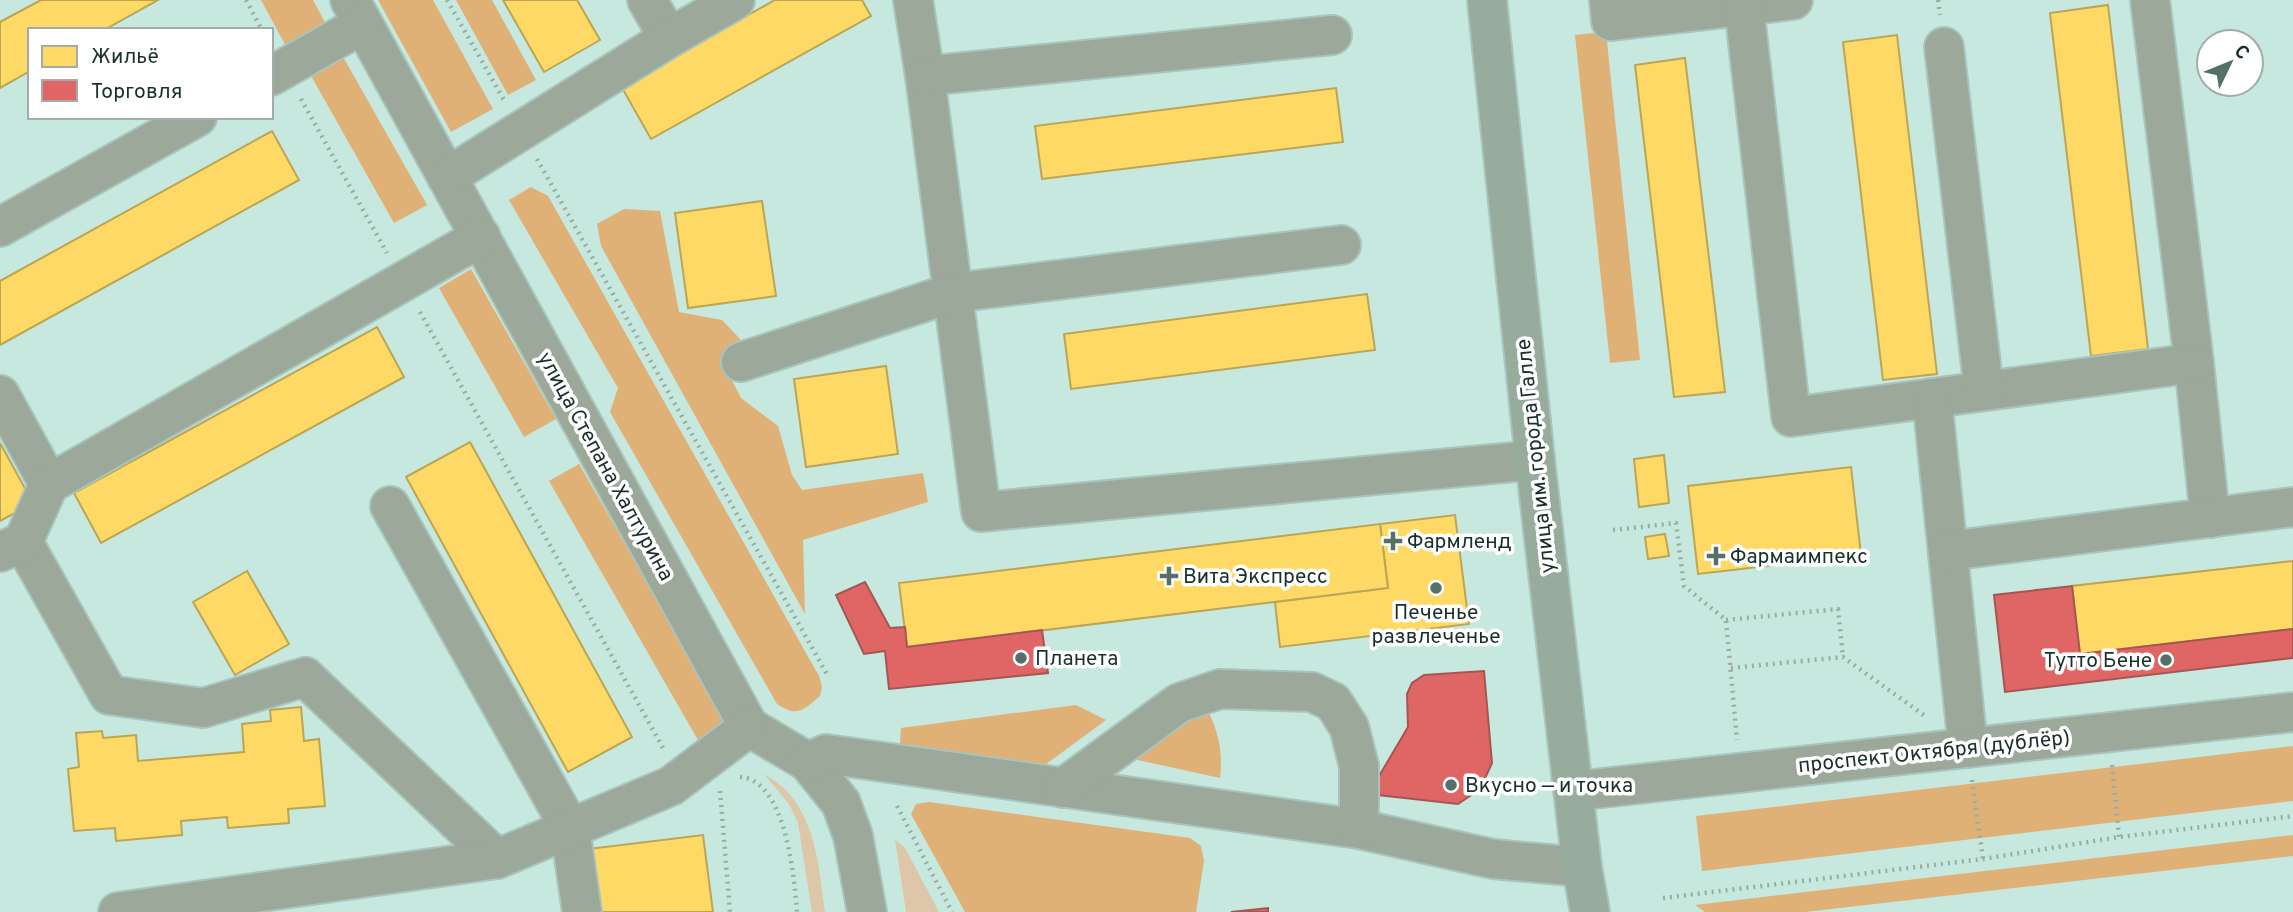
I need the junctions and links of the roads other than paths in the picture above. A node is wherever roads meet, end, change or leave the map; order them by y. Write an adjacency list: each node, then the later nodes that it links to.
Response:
1 (647, 0): 11 (street)
2 (735, 0): 11 (street)
3 (913, 0): 14 (street)
4 (1487, 0): 26 (main road, улица им. города Галле)
5 (1609, 0): 8 (street)
6 (1793, 0): 8 (street)
7 (2150, 0): 22 (street)
8 (1744, 7): 25 (street)
9 (357, 12): 13 (street); 16 (street, улица Степана Халтурина)
10 (1332, 35): 14 (street)
11 (669, 38): 16 (street)
12 (1944, 47): 23 (street)
13 (278, 72)
14 (925, 76): 20 (street)
15 (193, 119): 17 (street)
16 (447, 177): 18 (street, улица Степана Халтурина)
17 (0, 227)
18 (481, 237): 27 (street); 34 (street, улица Степана Халтурина)
19 (1341, 245): 20 (street)
20 (952, 293): 21 (street); 26 (street)
21 (741, 362)
22 (2194, 363): 23 (street); 30 (street)
23 (1984, 391): 25 (street)
24 (0, 395): 27 (street)
25 (1932, 398): 32 (street)
26 (1535, 460): 38 (main road, улица им. города Галле)
27 (49, 484): 31 (street)
28 (390, 506): 39 (street)
29 (2293, 507): 30 (street)
30 (2210, 518): 32 (street)
31 (11, 547): 41 (street)
32 (1948, 551): 35 (street)
33 (2293, 712): 35 (street, проспект Октября (дублёр))
34 (749, 726): 36 (street, улица Степана Халтурина); 39 (street)
35 (1968, 748): 38 (street, проспект Октября (дублёр))
36 (808, 762): 37 (street); 45 (street, улица Степана Халтурина)
37 (1063, 788): 40 (street); 40 (street)
38 (1575, 791): 42 (main road, улица им. города Галле)
39 (570, 828): 41 (street); 44 (street)
40 (1359, 829): 42 (street)
41 (497, 859): 43 (street)
42 (1582, 867): 46 (main road, улица им. города Галле)
43 (118, 912)
44 (582, 912)
45 (867, 912)
46 (1590, 912)

